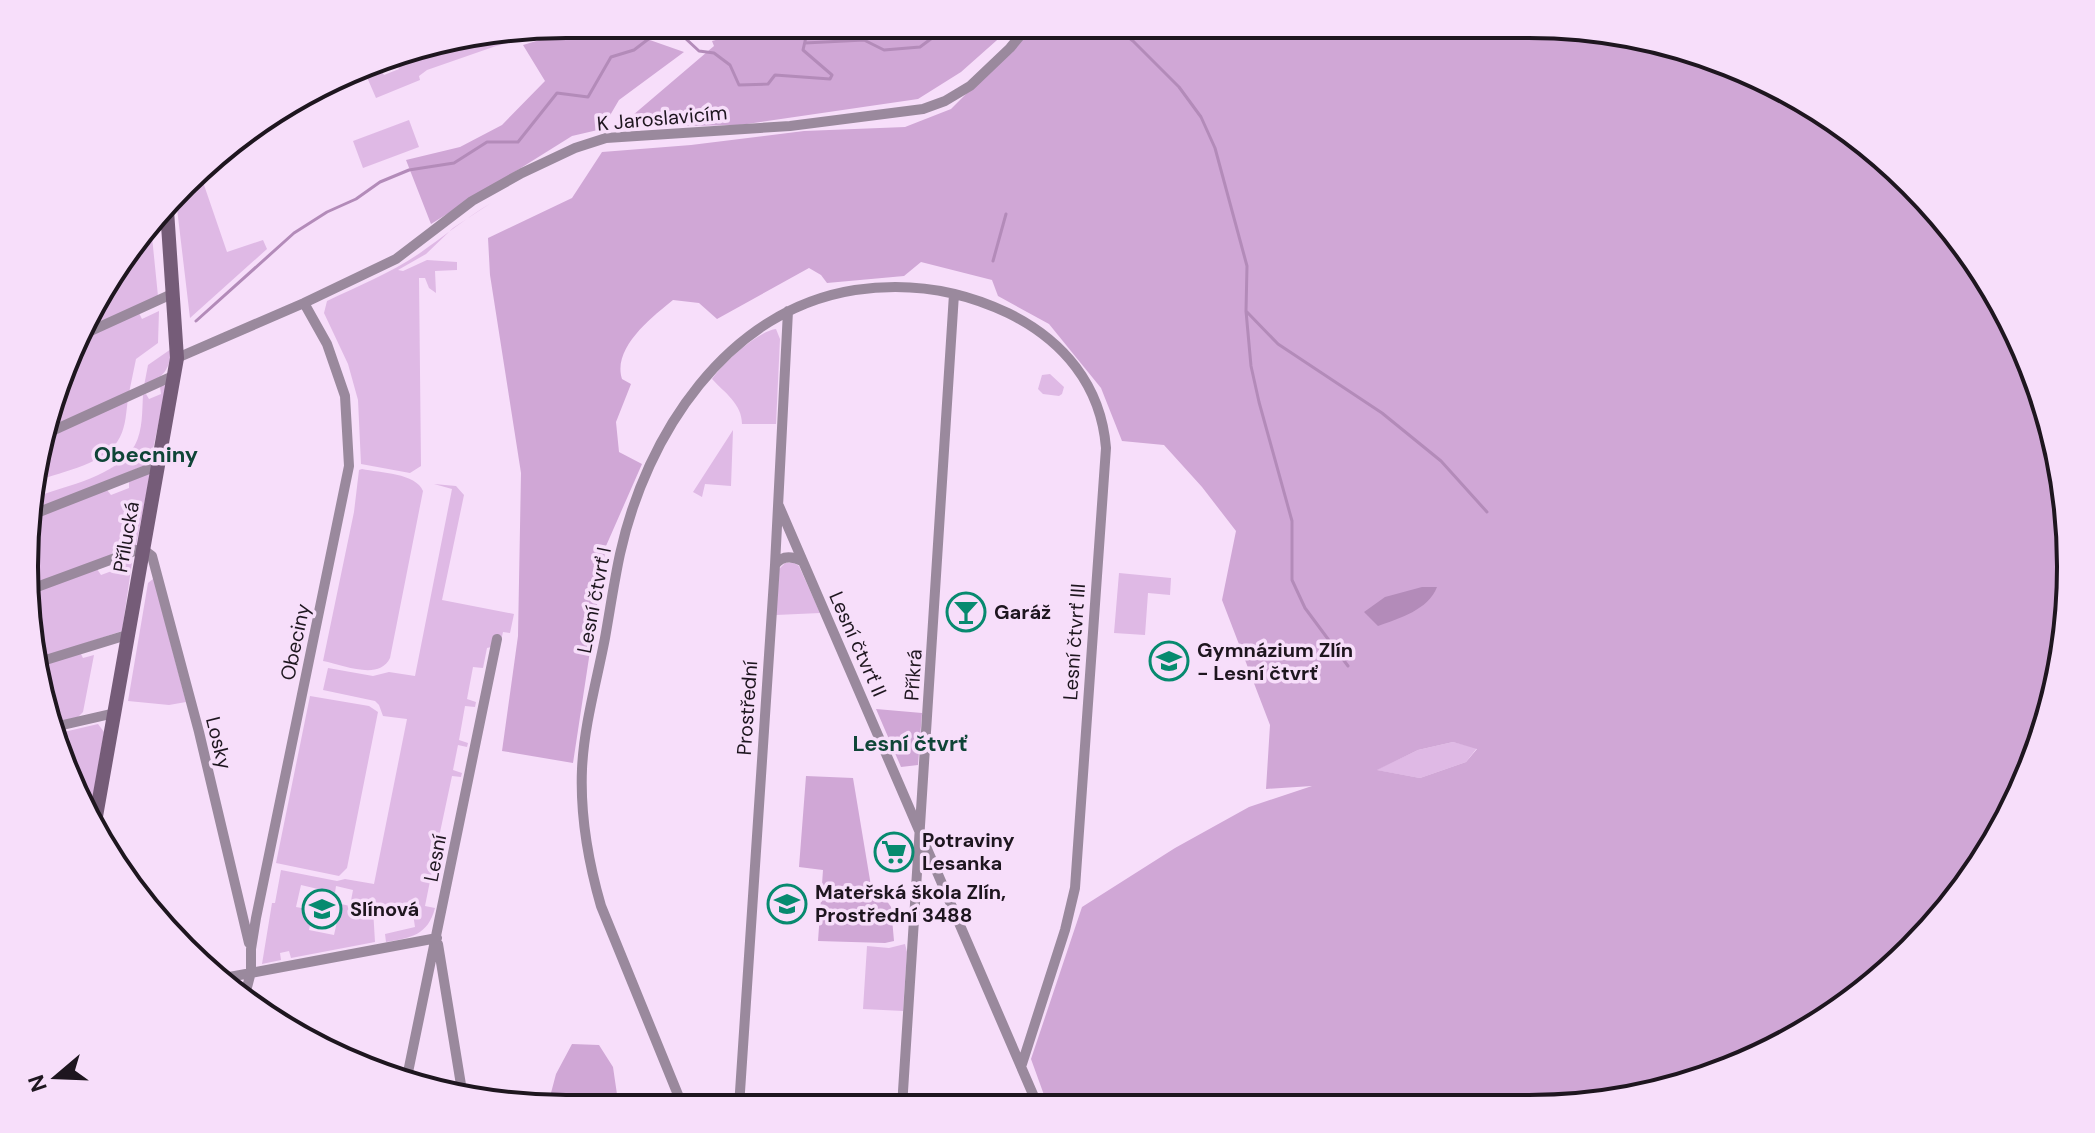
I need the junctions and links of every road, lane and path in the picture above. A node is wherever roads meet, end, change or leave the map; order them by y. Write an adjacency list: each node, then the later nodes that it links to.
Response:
1 (1018, 38): 5 (street, K Jaroslavicím)
2 (167, 220): 3 (street, Přílucká)
3 (174, 293): 7 (street); 8 (street, Přílucká)
4 (954, 294): 6 (street, Lesní čtvrť I); 24 (street, Příkrá); 30 (street, Lesní čtvrť III)
5 (304, 303): 8 (street, K Jaroslavicím); 26 (street, Obeciny)
6 (788, 311): 12 (street, Prostřední); 33 (street, Lesní čtvrť I)
7 (95, 329)
8 (177, 358): 9 (street, Přílucká)
9 (175, 375): 10 (street); 11 (street, Přílucká)
10 (56, 429)
11 (159, 465): 13 (street); 14 (street, Přílucká)
12 (778, 505): 15 (street, Lesní čtvrť II); 16 (street, Prostřední)
13 (41, 511)
14 (144, 550): 17 (street); 18 (street, Přílucká); 26 (street, Losky)
15 (802, 561): 16 (street); 24 (street, Lesní čtvrť II)
16 (775, 565): 34 (street, Prostřední)
17 (39, 587)
18 (130, 634): 20 (street); 21 (street, Přílucká)
19 (497, 639): 25 (street, Lesní)
20 (47, 660)
21 (115, 713): 22 (street); 23 (street, Přílucká)
22 (63, 725)
23 (97, 809)
24 (921, 836): 30 (street, Lesní čtvrť II); 35 (street, Příkrá)
25 (437, 938): 27 (street); 31 (street, Lesní); 32 (street)
26 (251, 949): 27 (street, Obeciny)
27 (251, 972): 28 (street); 29 (street, Obeciny)
28 (233, 976)
29 (247, 987)
30 (1022, 1064): 36 (street, Lesní čtvrť II)
31 (408, 1070)
32 (461, 1085)
33 (678, 1095)
34 (740, 1095)
35 (903, 1095)
36 (1034, 1095)

